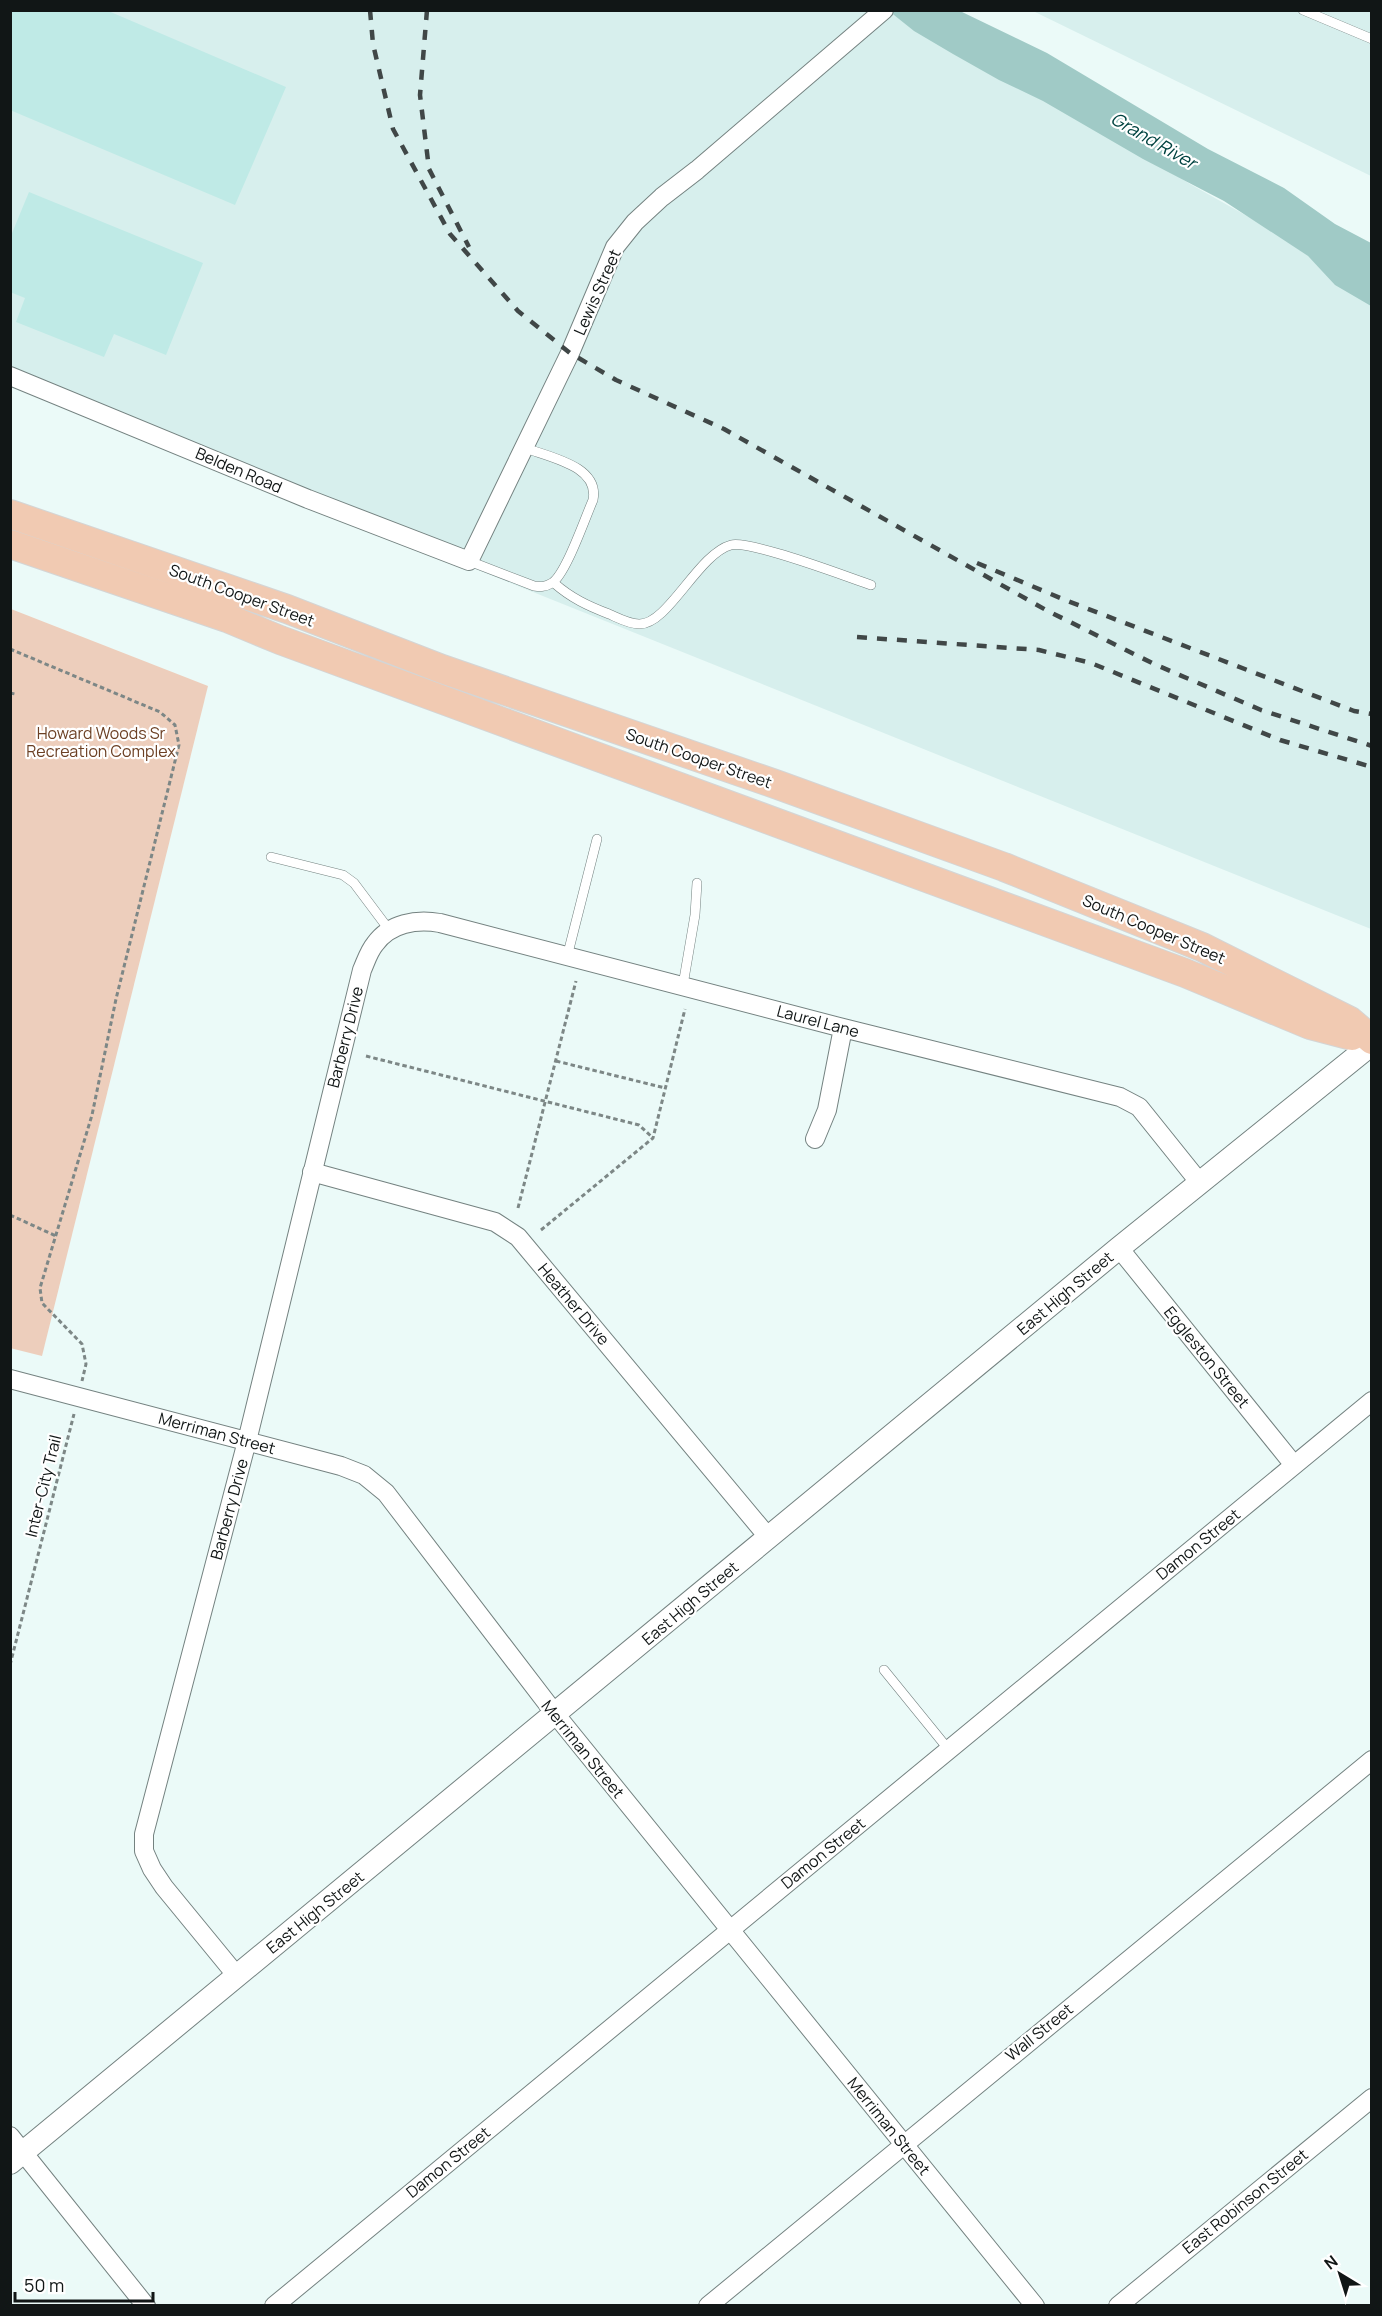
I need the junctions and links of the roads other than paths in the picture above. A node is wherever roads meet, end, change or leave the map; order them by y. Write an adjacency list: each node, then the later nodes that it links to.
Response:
1 (1303, 10): 3 (lane)
2 (880, 14): 5 (street, Lewis Street)
3 (1371, 39)
4 (10, 376): 8 (street, Belden Road)
5 (523, 447): 8 (street, Lewis Street); 9 (lane)
6 (10, 514): 18 (main road, South Cooper Street)
7 (10, 544): 18 (main road, South Cooper Street)
8 (469, 561): 9 (lane)
9 (554, 583): 10 (lane)
10 (871, 585)
11 (597, 838): 15 (lane)
12 (271, 857): 14 (lane)
13 (697, 883): 16 (lane)
14 (396, 928): 15 (street, Laurel Lane); 20 (street, Barberry Drive)
15 (567, 957): 16 (street, Laurel Lane)
16 (683, 985): 17 (street, Laurel Lane)
17 (843, 1028): 19 (street); 21 (street, Laurel Lane)
18 (1371, 1042): 21 (street, East High Street)
19 (814, 1139)
20 (312, 1172): 25 (street, Barberry Drive); 27 (street, Heather Drive)
21 (1200, 1183): 22 (street, East High Street)
22 (1119, 1248): 26 (street, Eggleston Street); 27 (street, East High Street)
23 (10, 1379): 25 (street, Merriman Street)
24 (1371, 1401): 26 (street, Damon Street)
25 (247, 1441): 29 (street, Merriman Street); 33 (street, Barberry Drive)
26 (1294, 1465): 30 (street, Damon Street)
27 (769, 1538): 29 (street, East High Street)
28 (884, 1670): 30 (lane)
29 (556, 1715): 32 (street, Merriman Street); 33 (street, East High Street)
30 (949, 1750): 32 (street, Damon Street)
31 (1371, 1760): 35 (street, Wall Street)
32 (729, 1931): 35 (street, Merriman Street); 38 (street, Damon Street)
33 (237, 1976): 36 (street, East High Street)
34 (1371, 2098): 41 (street, East Robinson Street)
35 (904, 2144): 39 (street, Wall Street); 40 (street, Merriman Street)
36 (15, 2150): 37 (street)
37 (146, 2306)
38 (274, 2306)
39 (708, 2306)
40 (1035, 2306)
41 (1118, 2306)

